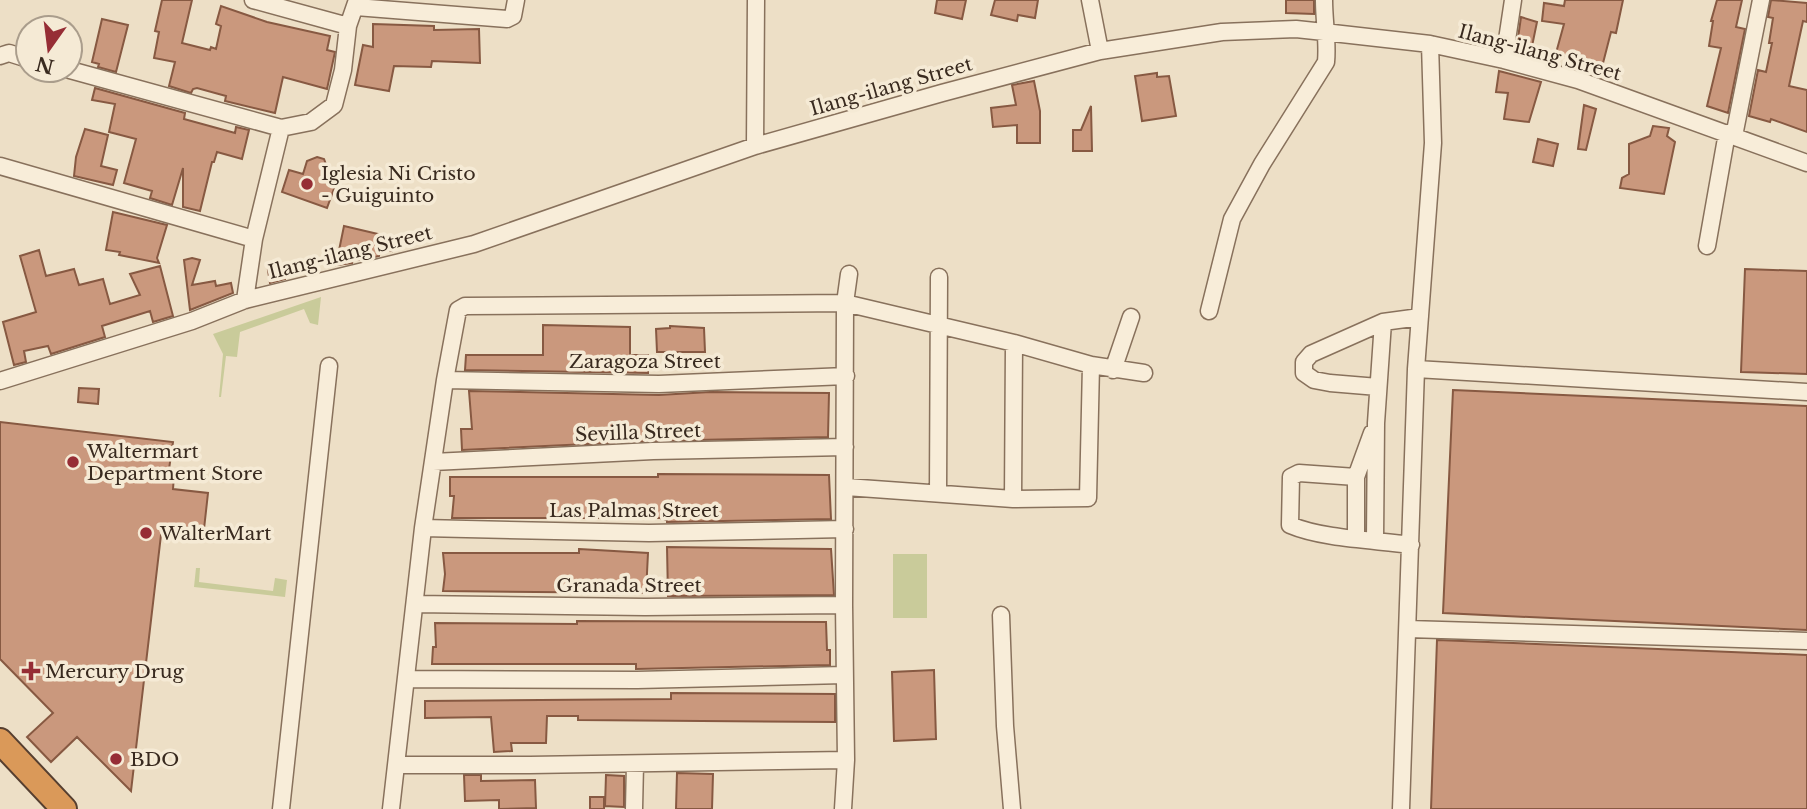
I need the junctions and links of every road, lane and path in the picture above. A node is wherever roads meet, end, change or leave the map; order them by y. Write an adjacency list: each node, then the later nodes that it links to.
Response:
1 (253, 0): 9 (street)
2 (516, 0): 8 (street)
3 (756, 0): 17 (street)
4 (1089, 0): 12 (street)
5 (1324, 0): 10 (street)
6 (1513, 0): 13 (street)
7 (1761, 0): 16 (street)
8 (356, 4): 9 (street)
9 (348, 26): 15 (street)
10 (1324, 32): 11 (street, Ilang-ilang Street); 12 (street, Ilang-ilang Street); 26 (street)
11 (1430, 44): 13 (street, Ilang-ilang Street); 28 (street)
12 (1100, 51): 17 (street, Ilang-ilang Street)
13 (1504, 60): 16 (street, Ilang-ilang Street)
14 (84, 74): 15 (street)
15 (281, 128): 20 (street)
16 (1730, 135): 18 (street, Ilang-ilang Street); 21 (street)
17 (755, 146): 24 (street, Ilang-ilang Street)
18 (1807, 163)
19 (0, 166): 20 (street)
20 (254, 239): 24 (street)
21 (1707, 247)
22 (849, 274): 25 (street)
23 (939, 276): 30 (street)
24 (245, 300): 39 (street, Ilang-ilang Street)
25 (845, 303): 30 (street); 37 (street); 38 (street)
26 (1209, 311)
27 (1131, 317): 35 (street)
28 (1420, 317): 29 (street); 34 (street)
29 (1383, 322): 40 (street); 40 (street)
30 (938, 325): 31 (street); 47 (street)
31 (1014, 343): 32 (street); 48 (street)
32 (1091, 365): 35 (street); 48 (street)
33 (329, 366): 68 (street)
34 (1416, 369): 41 (street); 53 (street)
35 (1113, 370): 36 (street)
36 (1144, 373)
37 (846, 376): 38 (street, Zaragoza Street); 43 (street)
38 (444, 380): 44 (street)
39 (0, 381)
40 (1378, 387): 42 (street)
41 (1807, 392)
42 (1376, 423): 45 (street); 52 (street)
43 (845, 447): 44 (street, Sevilla Street); 46 (street)
44 (433, 462): 49 (street)
45 (1356, 477): 51 (street); 51 (street)
46 (846, 487): 47 (street); 50 (street)
47 (938, 493): 48 (street)
48 (1013, 499)
49 (424, 528): 50 (street, Las Palmas Street); 54 (street)
50 (845, 529): 55 (street)
51 (1356, 538): 52 (street)
52 (1375, 540): 53 (street)
53 (1411, 545): 57 (street)
54 (415, 604): 55 (street, Granada Street); 60 (street)
55 (844, 605): 59 (street)
56 (1001, 615): 72 (street)
57 (1408, 629): 58 (street); 73 (street)
58 (1807, 641)
59 (844, 675): 60 (street); 62 (street)
60 (408, 679): 65 (street)
61 (0, 741): 67 (highway)
62 (846, 760): 64 (street); 71 (street)
63 (0, 762): 66 (highway)
64 (635, 764): 65 (street); 70 (street)
65 (397, 765): 69 (street)
66 (44, 809)
67 (64, 809)
68 (281, 809)
69 (391, 809)
70 (634, 809)
71 (843, 809)
72 (1012, 809)
73 (1401, 809)

